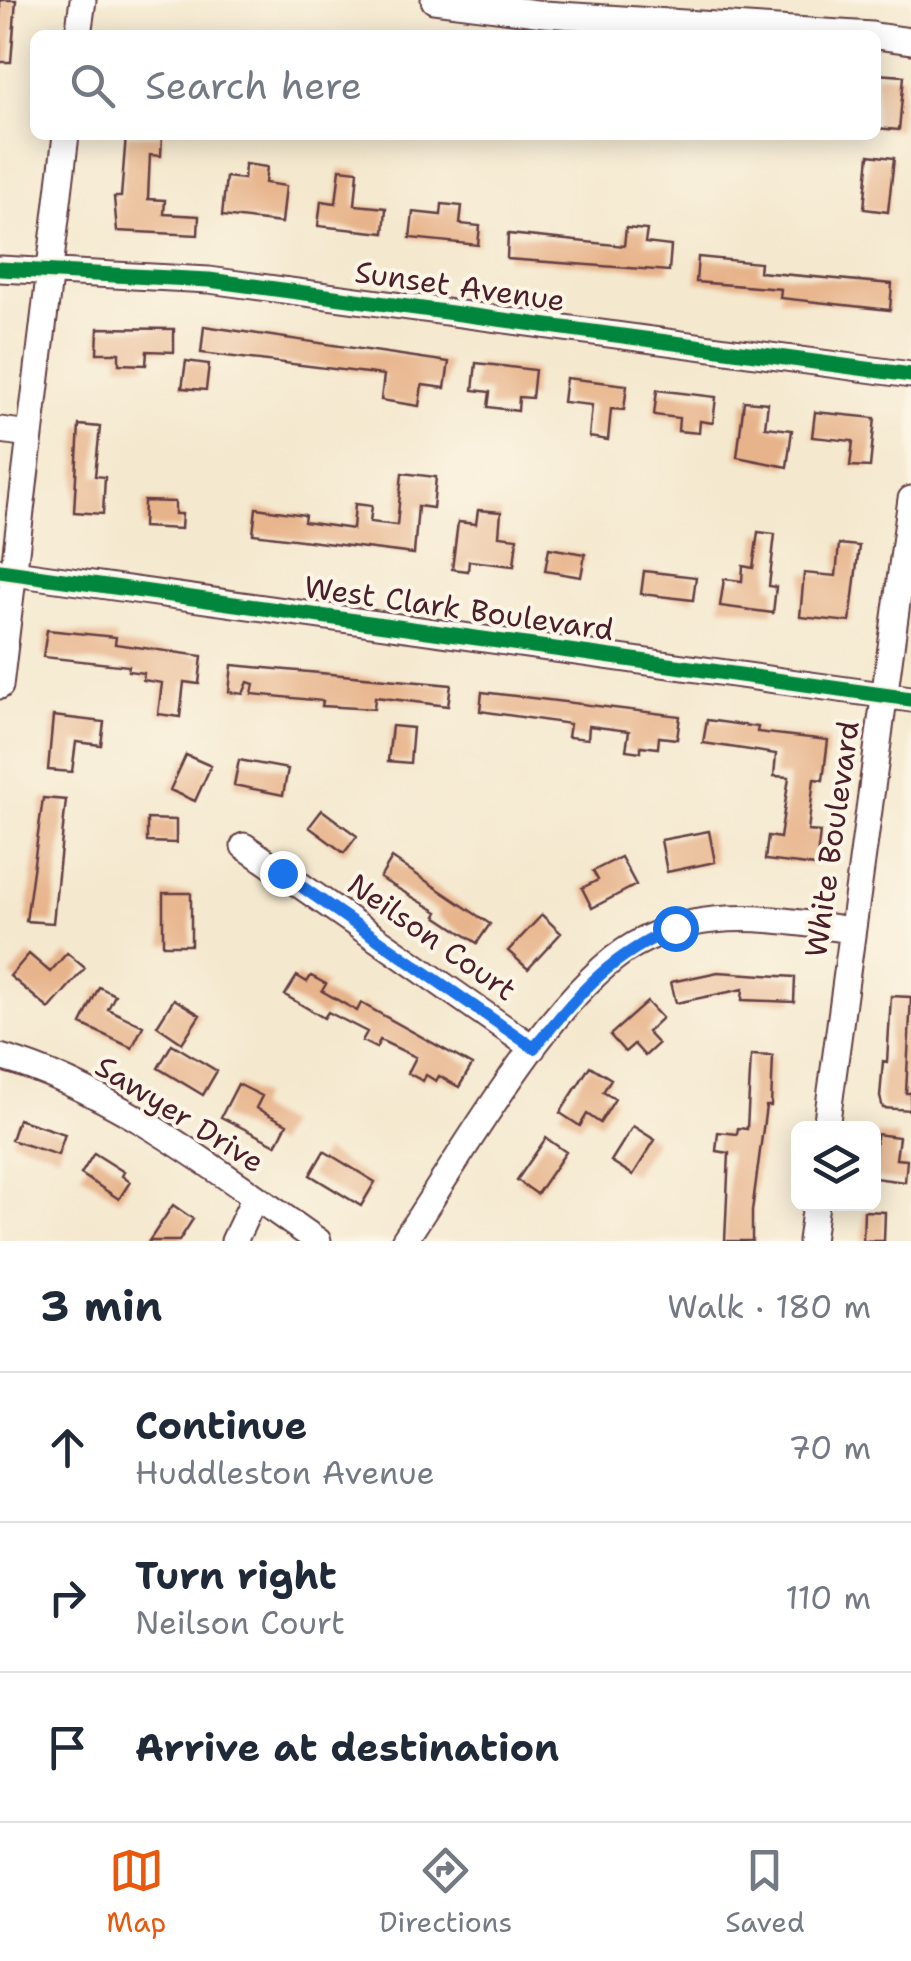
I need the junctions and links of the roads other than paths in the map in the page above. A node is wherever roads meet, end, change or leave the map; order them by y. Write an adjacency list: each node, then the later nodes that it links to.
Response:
1 (83, 0): 4 (street)
2 (434, 0): 3 (street)
3 (545, 7): 5 (street)
4 (79, 30)
5 (815, 30)
6 (881, 36): 7 (street)
7 (911, 41)
8 (65, 140): 10 (street)
9 (0, 269): 10 (street, Sunset Avenue)
10 (48, 273): 11 (street, Sunset Avenue); 13 (street)
11 (911, 375)
12 (0, 430): 13 (street)
13 (29, 434): 15 (street)
14 (911, 499): 17 (street, White Boulevard)
15 (6, 572): 16 (street); 17 (street, West Clark Boulevard)
16 (0, 686)
17 (884, 696): 18 (street, West Clark Boulevard); 20 (street, White Boulevard)
18 (911, 700)
19 (244, 846): 21 (street, Neilson Court)
20 (852, 930): 21 (street); 23 (street, White Boulevard)
21 (534, 1048): 28 (street)
22 (0, 1057): 24 (street, Sawyer Drive)
23 (827, 1121)
24 (254, 1199): 26 (street, Sawyer Drive); 27 (street)
25 (815, 1211): 29 (street)
26 (303, 1237)
27 (234, 1241)
28 (404, 1241)
29 (811, 1241)

